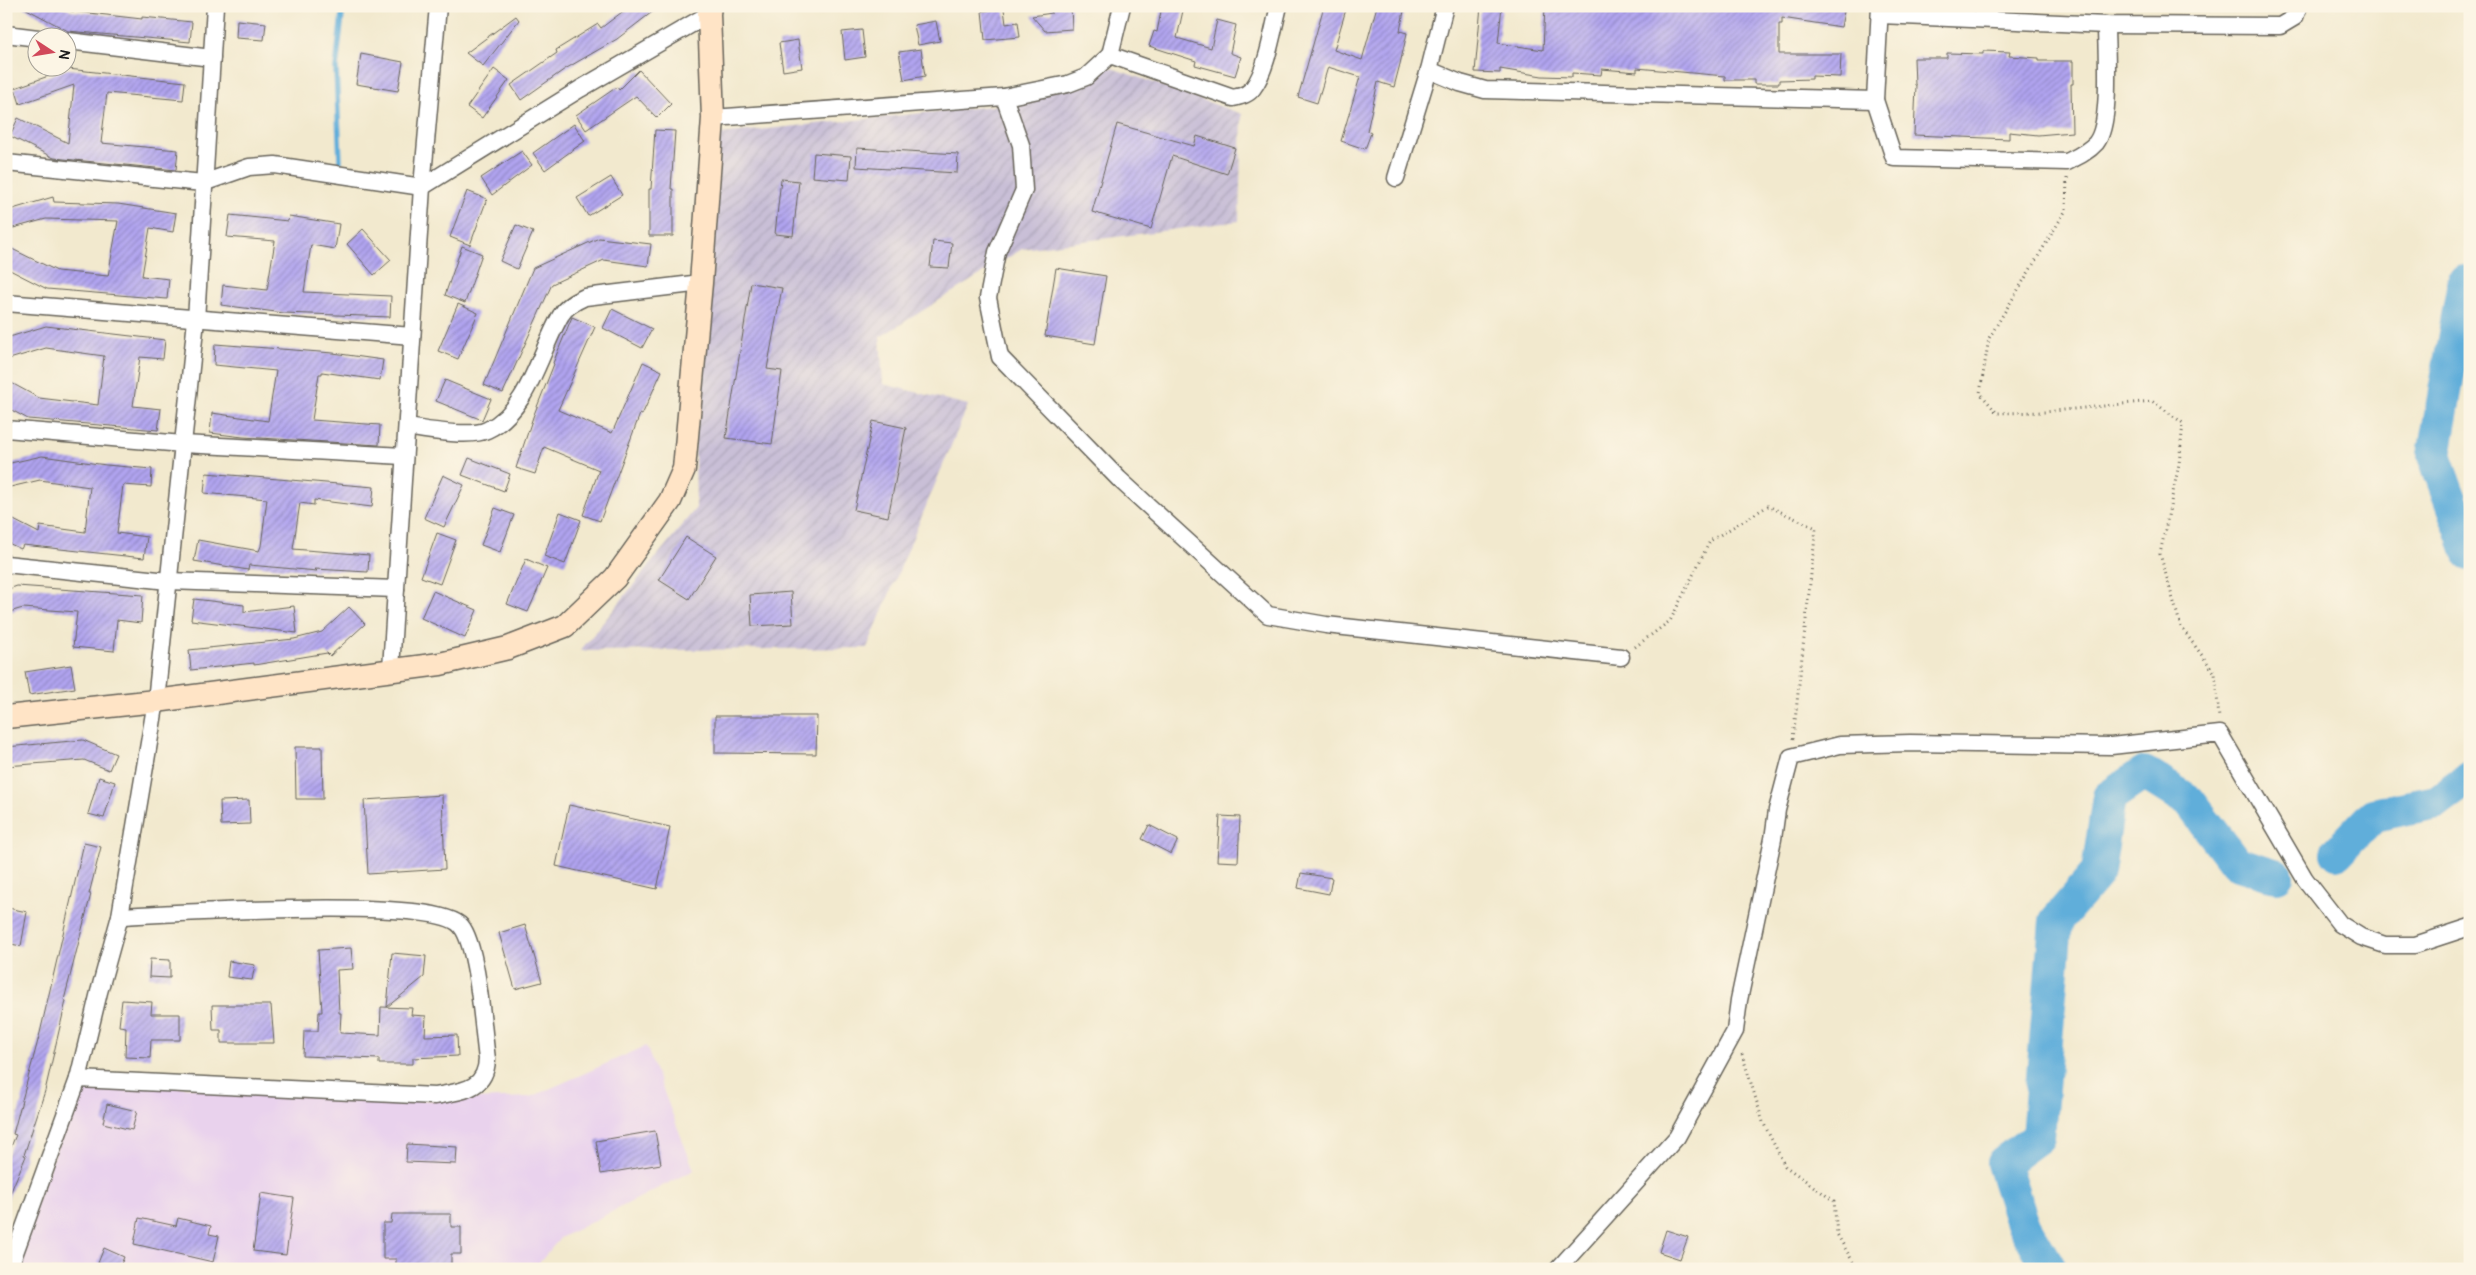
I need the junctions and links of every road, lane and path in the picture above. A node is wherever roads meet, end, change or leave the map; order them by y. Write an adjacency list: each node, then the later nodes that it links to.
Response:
1 (215, 6): 14 (street)
2 (438, 6): 23 (street)
3 (1122, 6): 13 (street)
4 (1279, 6): 13 (street)
5 (1445, 6): 15 (street)
6 (2299, 6): 9 (street)
7 (709, 10): 18 (street); 23 (street)
8 (1880, 10): 9 (street); 17 (street)
9 (2106, 25): 19 (street)
10 (6, 34): 11 (street)
11 (28, 37)
12 (78, 42): 14 (street)
13 (1110, 55): 16 (street)
14 (212, 58): 22 (street)
15 (1429, 70): 17 (street); 21 (street)
16 (1004, 98): 18 (street); 35 (street)
17 (1875, 100): 19 (street)
18 (713, 118): 24 (street)
19 (2067, 162): 39 (path)
20 (6, 163): 22 (street)
21 (1396, 178)
22 (204, 183): 23 (street); 26 (street)
23 (422, 186): 27 (street)
24 (701, 283): 28 (street); 36 (street)
25 (6, 303): 26 (street)
26 (196, 320): 27 (street); 30 (street)
27 (412, 336): 28 (street)
28 (407, 427): 31 (street)
29 (6, 429): 30 (street)
30 (183, 444): 31 (street); 33 (street)
31 (403, 456): 34 (street)
32 (6, 564): 33 (street)
33 (168, 581): 34 (street); 37 (street)
34 (396, 589): 36 (street)
35 (1621, 657): 40 (path)
36 (391, 669): 37 (street)
37 (156, 701): 38 (street); 41 (street)
38 (6, 717)
39 (2220, 734): 40 (street); 42 (street)
40 (1791, 757): 43 (street)
41 (120, 916): 44 (street); 44 (street)
42 (2470, 928)
43 (1735, 1031): 46 (street); 47 (path)
44 (78, 1079): 45 (street)
45 (9, 1269)
46 (1558, 1269)
47 (1857, 1269)

